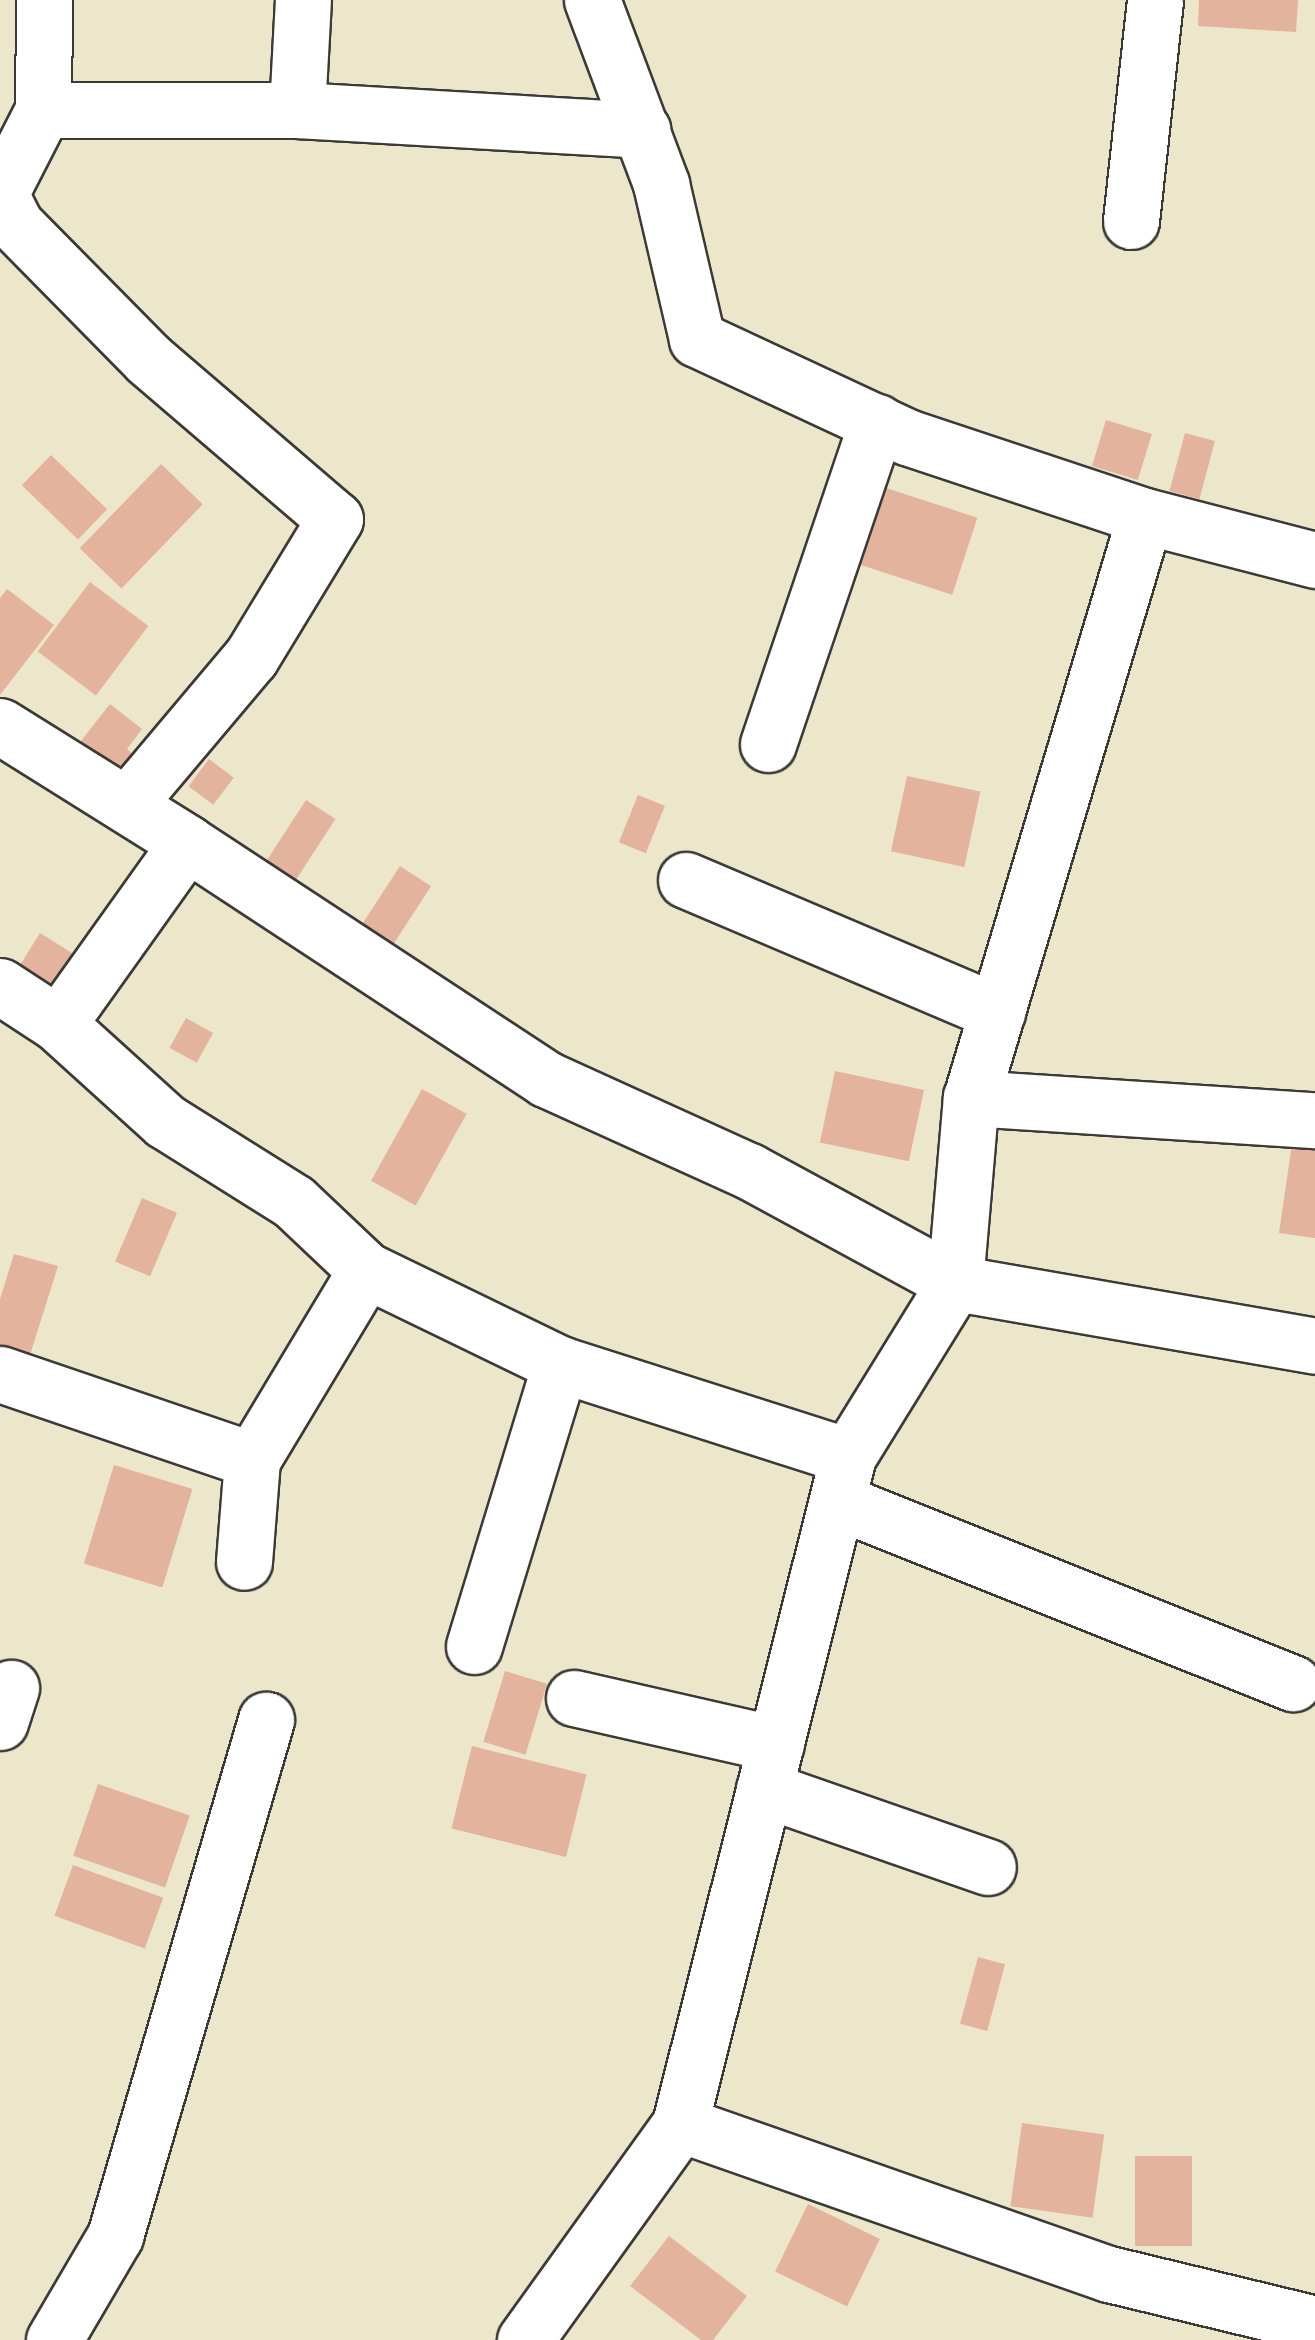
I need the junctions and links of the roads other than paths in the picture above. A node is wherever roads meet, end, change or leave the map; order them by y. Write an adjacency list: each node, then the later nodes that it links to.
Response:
1 (44, 0): 5 (street)
2 (302, 0): 6 (street)
3 (592, 0): 7 (street)
4 (1155, 0): 8 (street)
5 (44, 110): 6 (street); 14 (street)
6 (297, 110): 7 (street)
7 (642, 130): 9 (street)
8 (1132, 221)
9 (877, 422): 10 (street); 13 (street)
10 (1145, 516): 11 (street); 18 (street)
11 (1315, 560)
12 (0, 726): 14 (street)
13 (768, 744)
14 (127, 804): 15 (street)
15 (187, 843): 19 (street); 23 (street)
16 (686, 880): 18 (street)
17 (0, 986): 19 (street)
18 (996, 1012): 20 (street)
19 (58, 1024): 22 (street)
20 (971, 1098): 21 (street); 23 (street)
21 (1315, 1120)
22 (366, 1270): 25 (street); 27 (street)
23 (955, 1283): 24 (street); 28 (street)
24 (1315, 1346)
25 (560, 1364): 28 (street); 30 (street)
26 (0, 1374): 27 (street)
27 (252, 1460): 29 (street)
28 (843, 1478): 31 (street); 34 (street)
29 (244, 1562)
30 (474, 1646)
31 (1293, 1683)
32 (574, 1698): 34 (street)
33 (266, 1720): 38 (street)
34 (770, 1767): 35 (street); 36 (street)
35 (988, 1867)
36 (680, 2124): 37 (street); 39 (street)
37 (1315, 2324)
38 (54, 2340)
39 (525, 2340)

